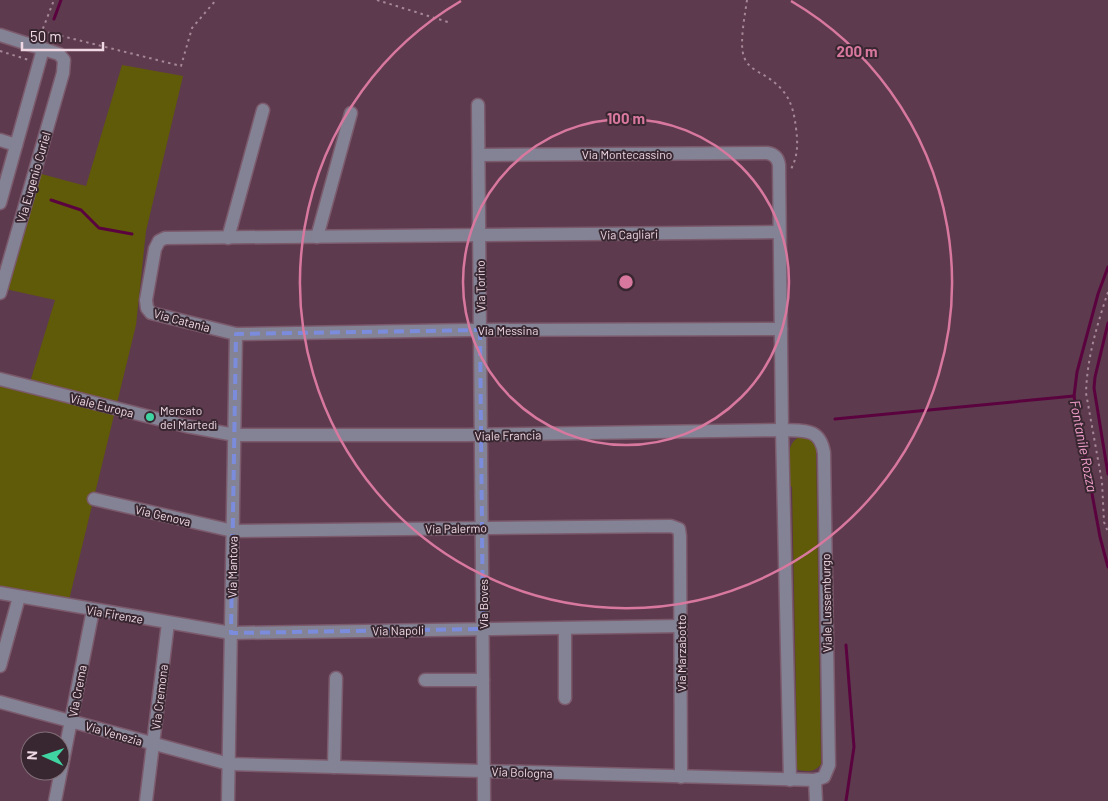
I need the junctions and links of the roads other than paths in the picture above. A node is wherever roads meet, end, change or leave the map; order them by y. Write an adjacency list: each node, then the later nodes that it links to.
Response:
1 (0, 35): 2 (street)
2 (43, 49): 7 (street, Via Eugenio Curiel); 14 (street, Via Eugenio Curiel)
3 (478, 104): 8 (street, Via Torino)
4 (263, 110): 13 (street)
5 (351, 112): 12 (street)
6 (0, 140): 7 (street)
7 (16, 144): 9 (street, Via Eugenio Curiel)
8 (478, 155): 10 (street, Via Montecassino); 11 (street, Via Torino)
9 (0, 203)
10 (779, 232): 11 (street, Via Cagliari); 15 (street)
11 (479, 236): 12 (street, Via Catania); 16 (street, Via Torino)
12 (317, 237): 13 (street, Via Catania)
13 (228, 238): 17 (street, Via Catania)
14 (0, 293)
15 (780, 329): 16 (street, Via Messina); 19 (street)
16 (480, 330): 17 (street, Via Messina); 21 (street, Via Torino)
17 (236, 334): 20 (street, Via Mantova)
18 (0, 379): 20 (street, Viale Europa)
19 (782, 430): 21 (street, Viale Francia); 46 (street); 47 (street, Viale Lussemburgo)
20 (235, 435): 21 (street, Viale Francia); 25 (street, Via Mantova)
21 (481, 435): 23 (street, Via Torino)
22 (94, 499): 25 (street, Via Genova)
23 (482, 528): 24 (street, Via Palermo); 25 (street, Via Palermo); 32 (street, Via Boves)
24 (678, 529): 30 (street, Via Marzabotto)
25 (233, 531): 33 (street, Via Mantova)
26 (0, 593): 27 (street, Via Firenze)
27 (19, 597): 28 (street, Via Firenze); 34 (street)
28 (93, 610): 29 (street, Via Firenze); 40 (street, Via Crema)
29 (168, 623): 33 (street, Via Firenze); 41 (street, Via Cremona)
30 (680, 626): 31 (street, Via Napoli); 45 (street, Via Marzabotto)
31 (565, 628): 32 (street, Via Napoli); 38 (street)
32 (483, 629): 33 (street, Via Napoli); 37 (street, Via Boves)
33 (231, 633): 42 (street, Via Mantova)
34 (0, 666)
35 (336, 678): 43 (street)
36 (425, 680): 37 (street)
37 (483, 680): 44 (street, Via Boves)
38 (565, 698)
39 (0, 702): 40 (street, Via Venezia)
40 (72, 721): 41 (street, Via Venezia); 48 (street, Via Crema)
41 (153, 744): 42 (street, Via Venezia); 49 (street, Via Cremona)
42 (229, 764): 43 (street, Via Bologna); 50 (street, Via Mantova)
43 (334, 767): 44 (street, Via Bologna)
44 (484, 771): 45 (street, Via Bologna); 51 (street, Via Boves)
45 (681, 777): 46 (street, Via Bologna)
46 (790, 780): 47 (street, Via Bologna)
47 (815, 780): 52 (street)
48 (55, 801)
49 (146, 801)
50 (228, 801)
51 (484, 801)
52 (816, 801)

